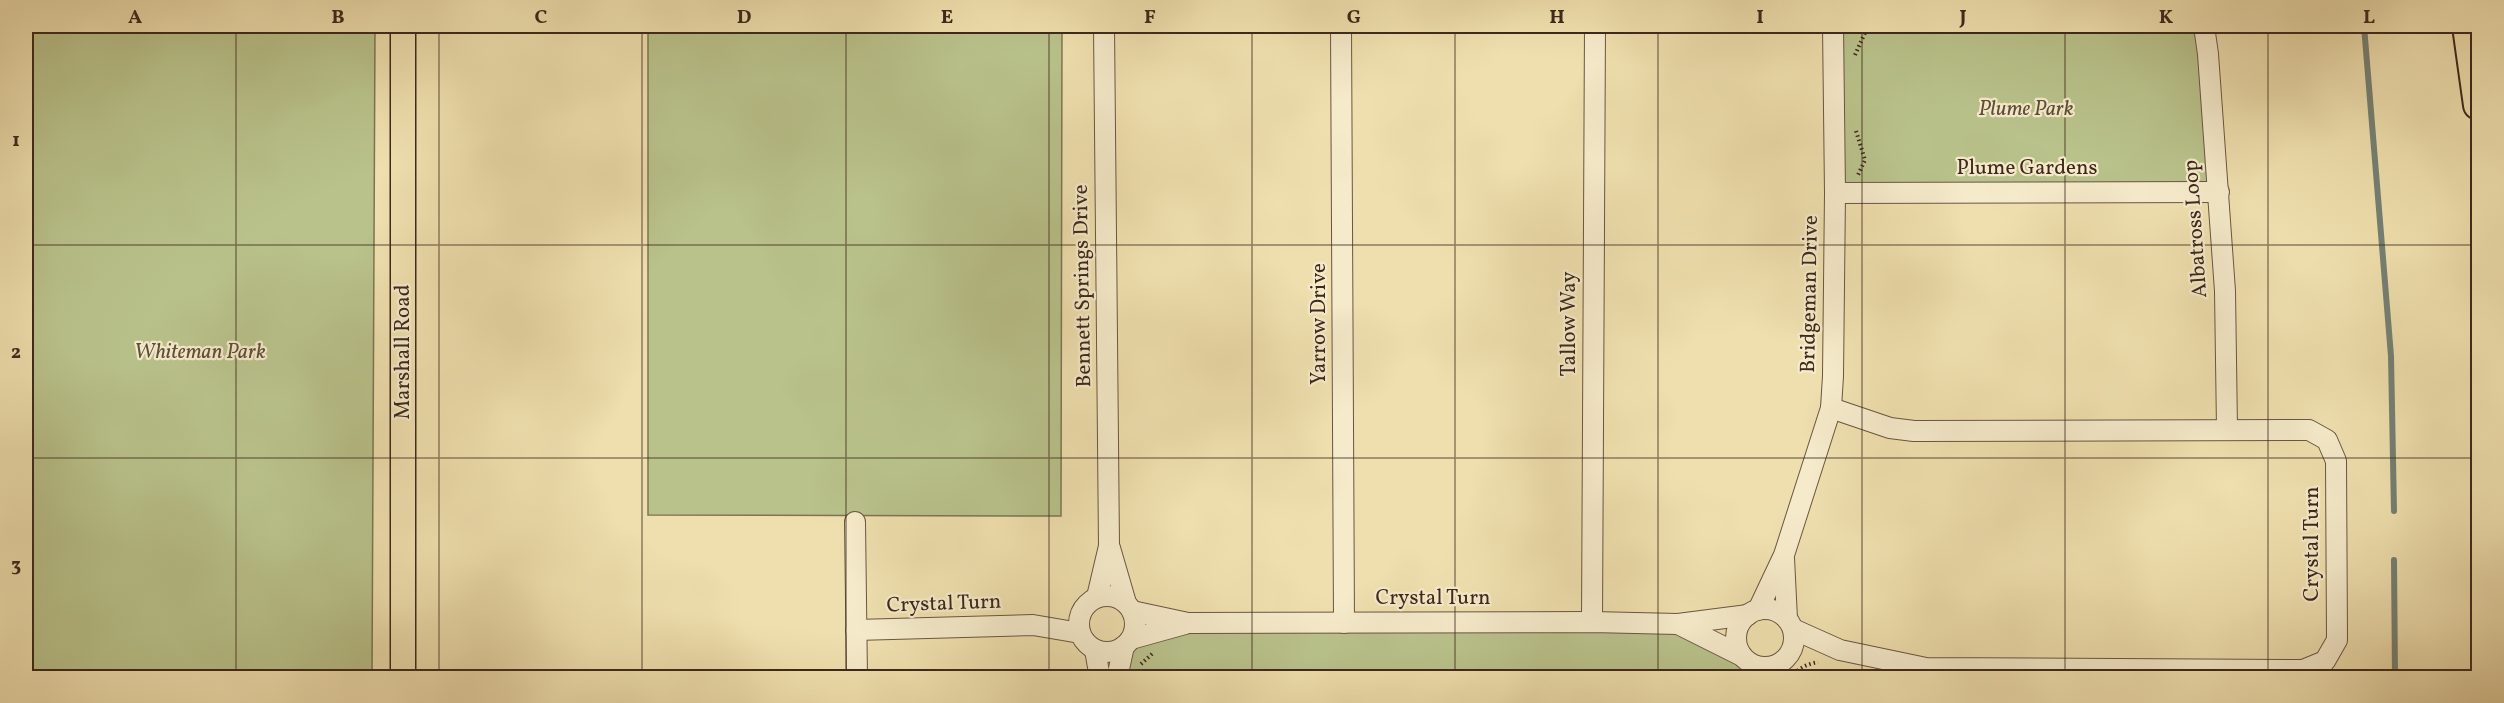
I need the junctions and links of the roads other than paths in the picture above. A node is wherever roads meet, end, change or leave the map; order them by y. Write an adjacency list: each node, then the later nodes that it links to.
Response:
1 (404, 26): 36 (main road, Marshall Road)
2 (1104, 26): 14 (street, Bennett Springs Drive)
3 (1341, 26): 22 (street, Yarrow Drive)
4 (1595, 26): 20 (street, Tallow Way)
5 (1833, 26): 10 (street, Bridgeman Drive)
6 (2204, 26): 9 (street, Albatross Loop)
7 (2467, 26): 8 (highway)
8 (2478, 105)
9 (2218, 192): 10 (street, Plume Gardens); 12 (street, Albatross Loop)
10 (1835, 193): 11 (street, Bridgeman Drive)
11 (1831, 408): 12 (street, Crystal Turn); 15 (street, Bridgeman Drive)
12 (2227, 429): 35 (street, Crystal Turn)
13 (855, 522): 26 (street)
14 (1110, 546): 16 (street, Bennett Springs Drive); 17 (street, Bennett Springs Drive)
15 (1784, 555): 19 (street); 24 (street)
16 (1097, 597): 17 (street); 18 (street)
17 (1129, 607): 21 (street, Crystal Turn); 28 (street)
18 (1082, 612): 25 (street, Crystal Turn); 27 (street)
19 (1753, 612): 23 (street, Crystal Turn); 24 (street); 32 (street)
20 (1592, 622): 22 (street, Crystal Turn); 23 (street, Crystal Turn)
21 (1188, 623): 22 (street, Crystal Turn); 28 (street, Crystal Turn)
22 (1344, 623)
23 (1678, 624): 32 (street)
24 (1790, 624): 30 (street); 31 (street)
25 (1033, 625): 26 (street, Crystal Turn); 27 (street, Crystal Turn)
26 (856, 630): 37 (street)
27 (1080, 633): 29 (street)
28 (1128, 643): 29 (street); 39 (street)
29 (1095, 650): 38 (street)
30 (1791, 650): 31 (street); 33 (street)
31 (1840, 650): 34 (street, Crystal Turn)
32 (1748, 665): 33 (street)
33 (1775, 671)
34 (1997, 673): 35 (street, Crystal Turn)
35 (2235, 674)
36 (403, 678)
37 (857, 678)
38 (1100, 678)
39 (1117, 678)

